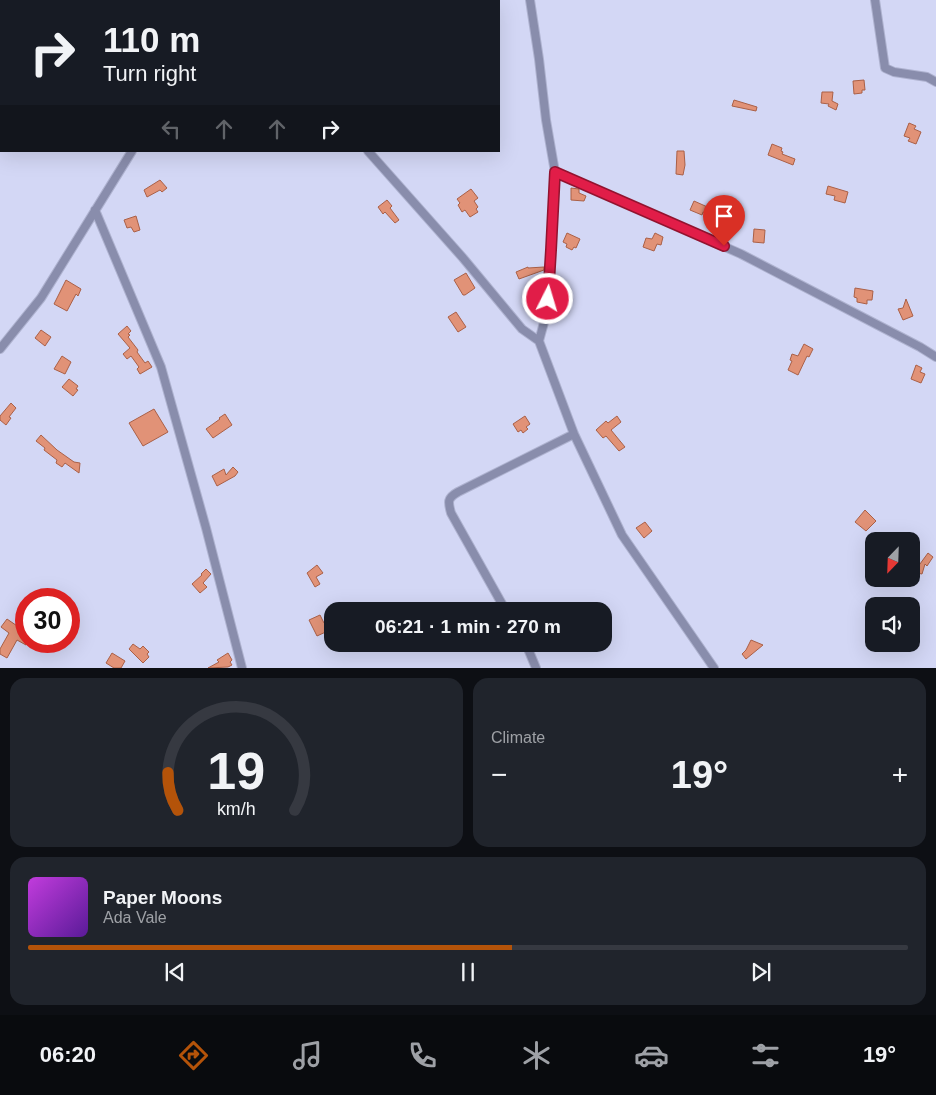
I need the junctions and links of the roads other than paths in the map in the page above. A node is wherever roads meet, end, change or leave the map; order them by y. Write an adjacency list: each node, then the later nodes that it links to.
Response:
1 (530, 0): 6 (street)
2 (875, 0): 3 (street)
3 (936, 82)
4 (131, 152): 7 (street)
5 (369, 152): 8 (street)
6 (555, 172): 8 (street); 10 (street)
7 (95, 210): 9 (street); 14 (street)
8 (539, 341): 11 (street)
9 (0, 349)
10 (936, 357)
11 (574, 434): 12 (street); 16 (street)
12 (501, 602)
13 (529, 652): 15 (street)
14 (242, 668)
15 (536, 668)
16 (714, 668)

